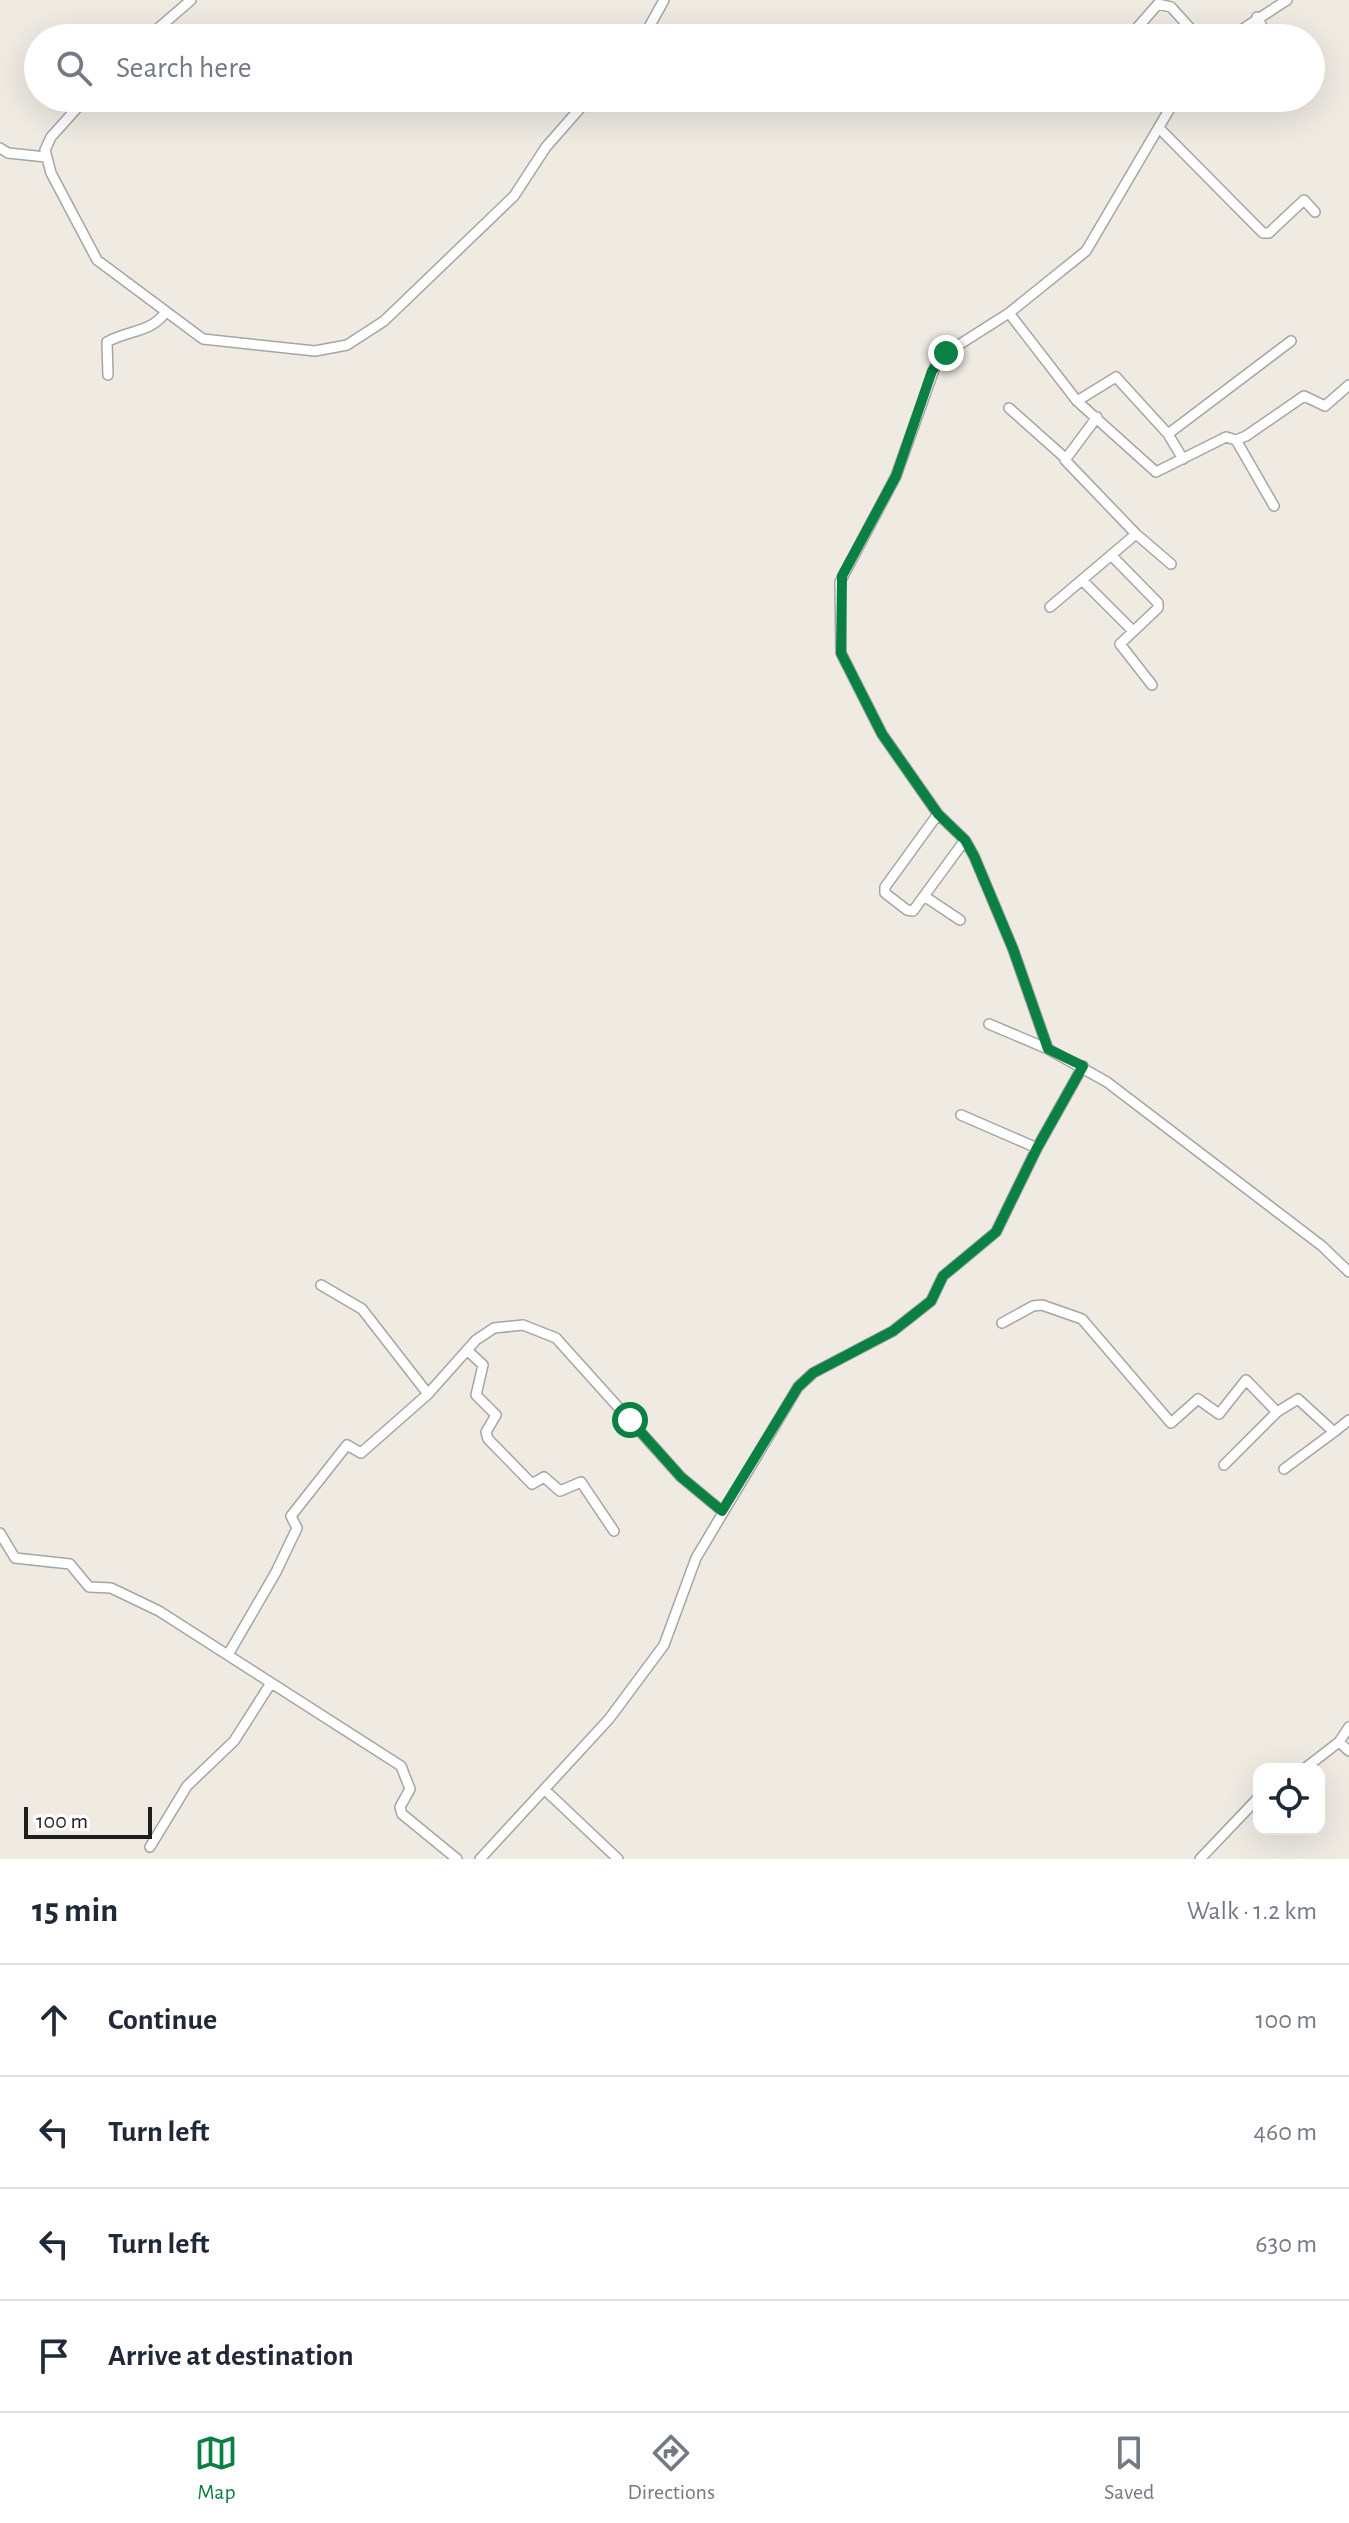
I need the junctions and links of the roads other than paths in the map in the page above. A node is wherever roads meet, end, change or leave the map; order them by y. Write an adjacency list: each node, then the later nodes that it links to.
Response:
1 (191, 0): 5 (street)
2 (664, 0): 6 (street)
3 (1287, 0): 4 (street)
4 (1257, 17): 9 (street); 10 (street)
5 (163, 24)
6 (651, 24)
7 (1140, 24): 8 (street)
8 (1186, 24)
9 (1248, 24)
10 (1261, 24)
11 (73, 112): 16 (street)
12 (577, 112): 18 (street)
13 (1168, 112): 14 (street)
14 (1159, 128): 17 (street); 19 (street)
15 (0, 148): 16 (street)
16 (46, 157): 18 (street)
17 (1315, 212)
18 (165, 313): 21 (street)
19 (1009, 313): 23 (street); 38 (street)
20 (1291, 341): 26 (street)
21 (108, 375)
22 (1349, 385): 27 (street)
23 (1077, 401): 25 (street); 26 (street)
24 (1009, 408): 28 (street)
25 (1097, 417): 28 (street); 29 (street)
26 (1168, 434): 29 (street)
27 (1236, 440): 29 (street); 30 (street)
28 (1064, 457): 31 (street)
29 (1183, 459)
30 (1274, 506)
31 (1136, 534): 32 (street); 33 (street)
32 (1111, 555): 34 (street); 36 (street)
33 (1171, 564)
34 (1082, 580): 35 (street); 36 (street)
35 (1050, 607)
36 (1133, 631): 37 (street)
37 (1152, 685)
38 (938, 814): 39 (street); 40 (street)
39 (965, 840): 40 (street); 43 (street)
40 (924, 896): 41 (street)
41 (960, 920)
42 (989, 1024): 43 (street)
43 (1048, 1049): 44 (street)
44 (1083, 1066): 46 (street); 47 (street)
45 (961, 1115): 46 (street)
46 (1037, 1148): 57 (street)
47 (1349, 1272)
48 (321, 1285): 51 (street)
49 (1002, 1323): 52 (street)
50 (468, 1351): 51 (street); 57 (street); 58 (street)
51 (428, 1394): 60 (street)
52 (1277, 1412): 54 (street); 55 (street)
53 (1349, 1420): 54 (street)
54 (1334, 1432): 56 (street)
55 (1224, 1465)
56 (1284, 1469)
57 (722, 1511): 66 (street)
58 (614, 1531)
59 (1, 1540): 60 (street)
60 (229, 1653): 61 (street)
61 (271, 1683): 68 (street); 69 (street)
62 (1349, 1727): 63 (street)
63 (1339, 1742): 64 (street); 65 (street)
64 (1349, 1751)
65 (1312, 1763)
66 (544, 1789): 70 (street); 71 (street)
67 (1253, 1803): 72 (street)
68 (150, 1847)
69 (457, 1859)
70 (480, 1859)
71 (618, 1859)
72 (1200, 1859)

